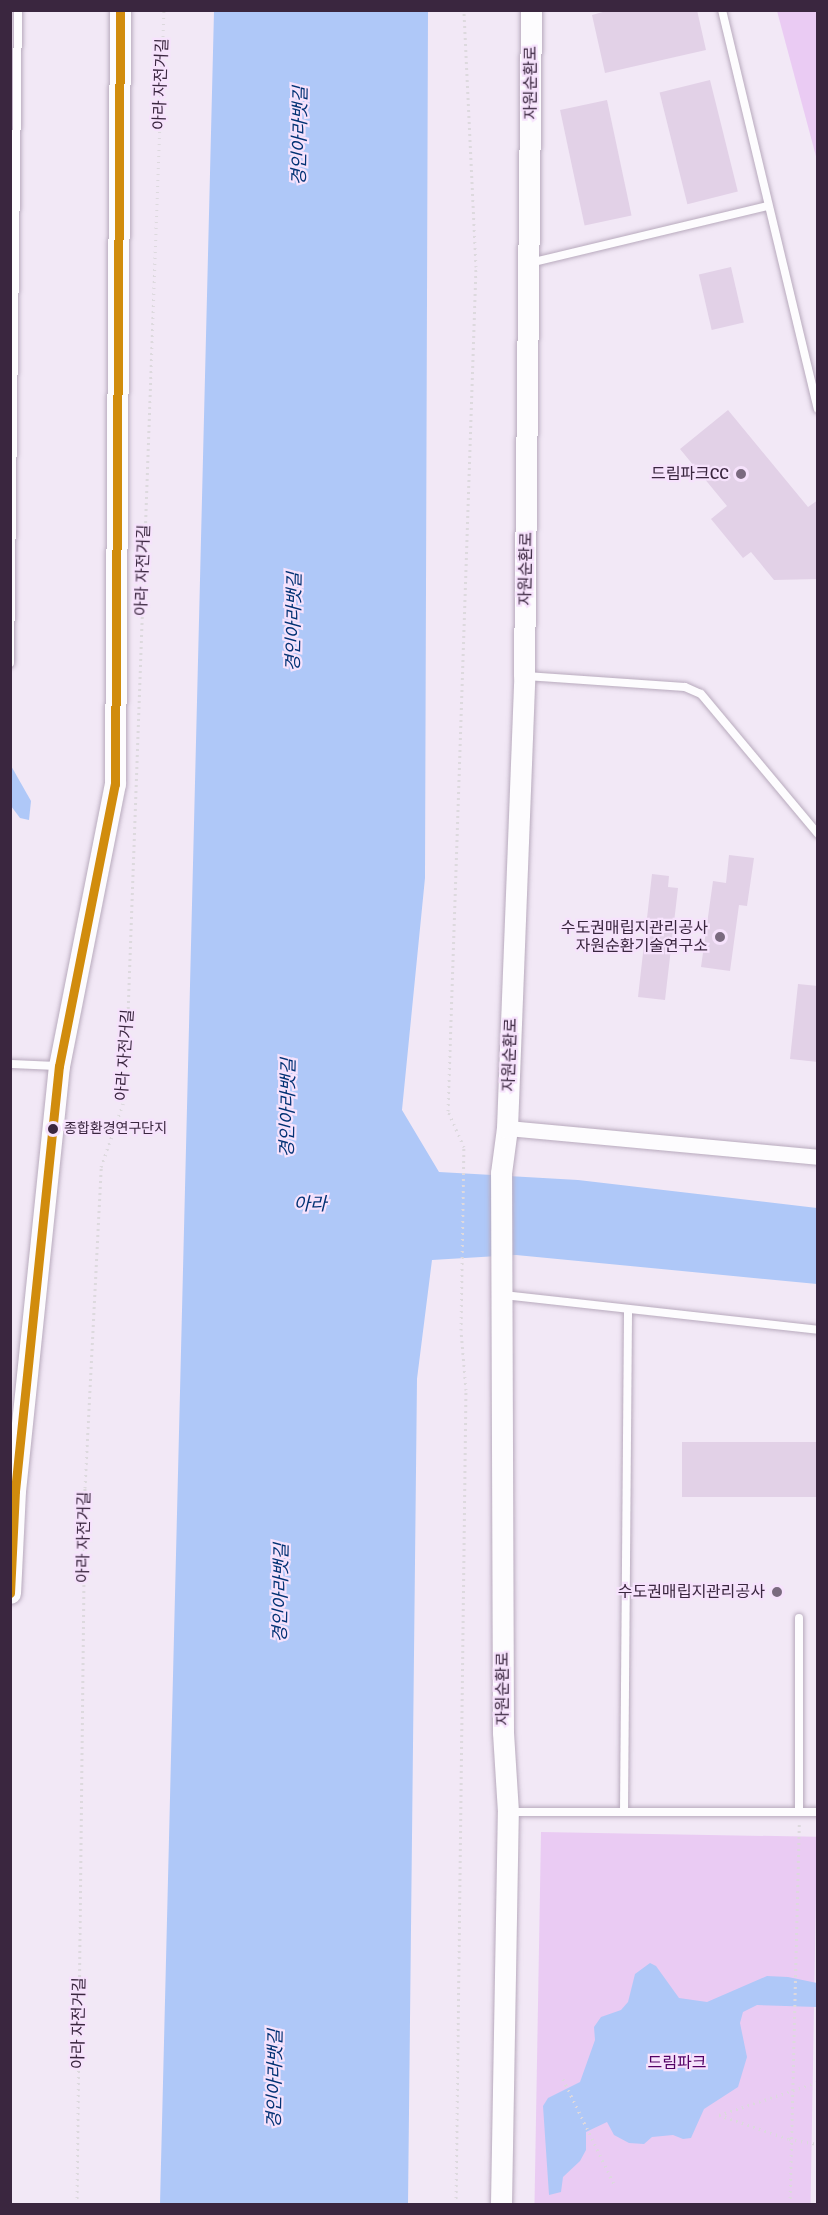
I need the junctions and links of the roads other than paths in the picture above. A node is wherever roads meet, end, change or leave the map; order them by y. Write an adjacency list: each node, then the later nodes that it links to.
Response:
1 (18, 10): 8 (lane)
2 (120, 10): 12 (main road)
3 (531, 10): 6 (main road, 자원순환로)
4 (722, 10): 5 (lane)
5 (767, 206): 6 (lane); 7 (lane)
6 (530, 263): 9 (main road, 자원순환로)
7 (818, 409)
8 (10, 663)
9 (524, 675): 10 (lane); 13 (main road, 자원순환로)
10 (818, 834)
11 (10, 1064): 12 (lane)
12 (59, 1066): 18 (main road)
13 (507, 1128): 14 (street); 15 (main road, 자원순환로)
14 (818, 1157)
15 (500, 1287): 16 (lane); 20 (main road, 자원순환로)
16 (628, 1309): 17 (lane); 21 (lane)
17 (818, 1330)
18 (10, 1593)
19 (799, 1618): 22 (lane)
20 (508, 1812): 21 (lane); 24 (main road, 자원순환로)
21 (624, 1812): 22 (lane)
22 (799, 1812): 23 (lane)
23 (818, 1812)
24 (501, 2205)

